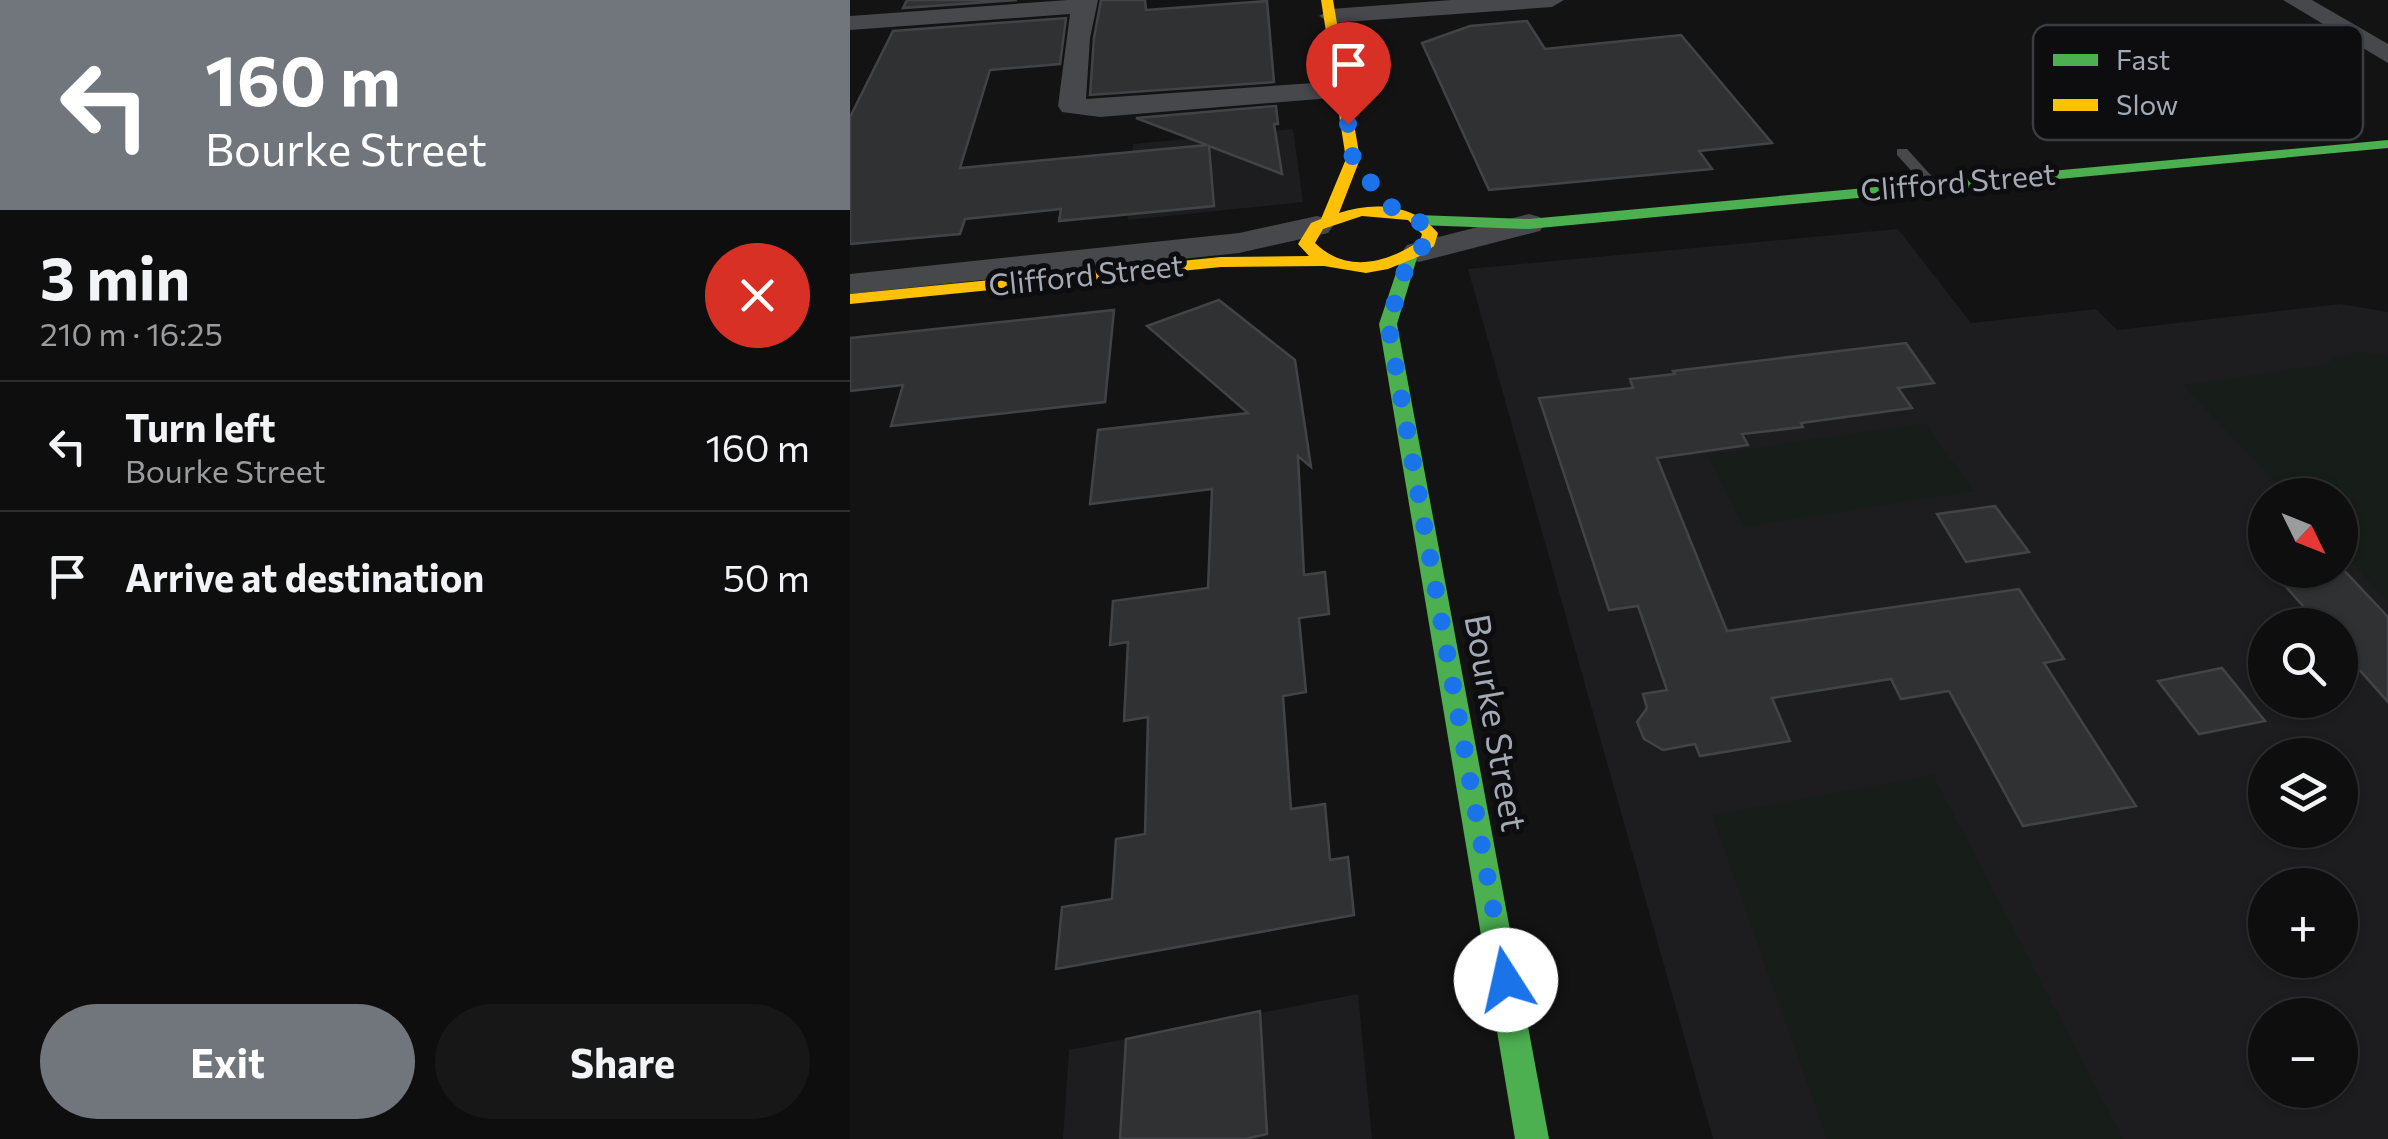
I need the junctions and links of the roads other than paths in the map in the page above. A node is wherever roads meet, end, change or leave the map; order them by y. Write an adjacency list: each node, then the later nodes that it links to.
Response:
1 (1552, 0): 4 (street)
2 (2295, 0): 5 (street)
3 (1086, 3): 6 (street); 9 (street)
4 (1329, 8): 9 (main road)
5 (2337, 25)
6 (852, 27)
7 (2363, 40): 8 (street)
8 (2388, 55)
9 (1344, 88): 12 (main road)
10 (2388, 144): 13 (main road, Clifford Street)
11 (1902, 152): 13 (lane)
12 (1353, 159): 14 (main road); 16 (main road)
13 (1932, 184): 15 (main road, Clifford Street)
14 (1323, 223): 16 (main road); 17 (main road); 18 (street, Clifford Street)
15 (1529, 224): 16 (street, Clifford Street)
16 (1410, 235): 17 (main road, Clifford Street); 20 (main road, Bourke Street)
17 (1330, 263): 19 (main road, Clifford Street); 20 (main road, Bourke Street)
18 (850, 284)
19 (850, 299)
20 (1388, 324): 21 (main road, Bourke Street)
21 (1534, 1137)

